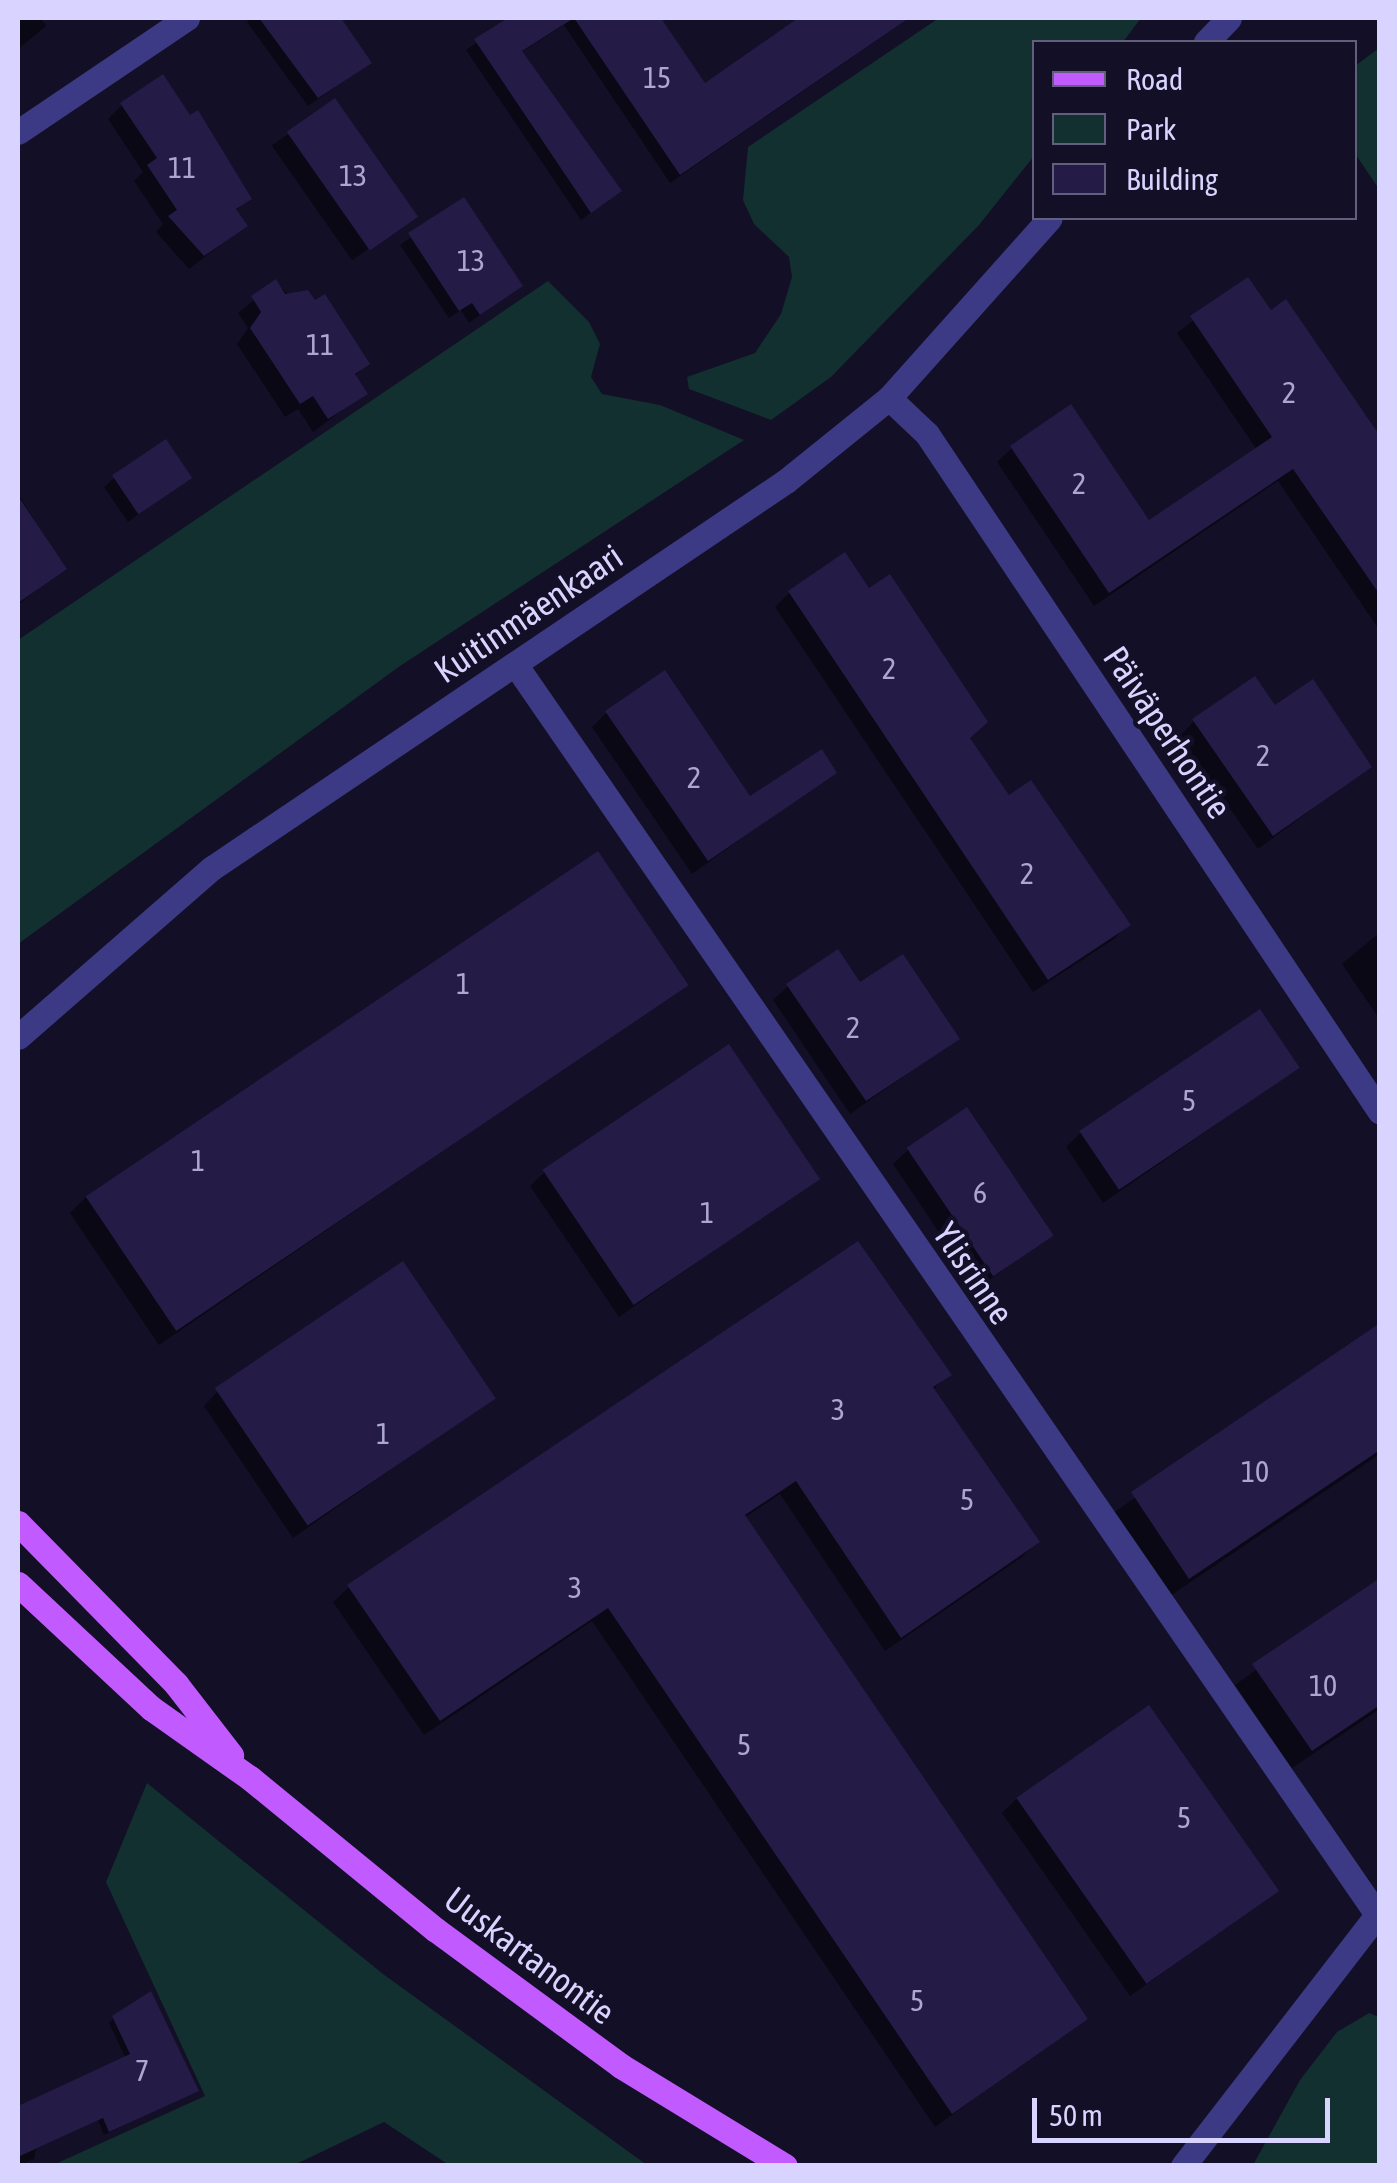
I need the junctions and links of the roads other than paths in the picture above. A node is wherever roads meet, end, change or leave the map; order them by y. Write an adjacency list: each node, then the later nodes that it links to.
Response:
1 (188, 18): 4 (street)
2 (1229, 18): 3 (street)
3 (1208, 40)
4 (18, 132)
5 (1048, 220): 6 (street, Kuitinmäenkaari)
6 (888, 398): 7 (street, Kuitinmäenkaari); 9 (street, Päiväperhontie)
7 (515, 664): 8 (street, Kuitinmäenkaari); 13 (street, Ylisrinne)
8 (18, 1037)
9 (1380, 1112)
10 (18, 1523): 12 (main road, Uuskartanontie)
11 (18, 1584): 12 (main road, Uuskartanontie)
12 (250, 1778): 14 (main road, Uuskartanontie)
13 (1378, 1915): 15 (street)
14 (784, 2166)
15 (1183, 2166)

